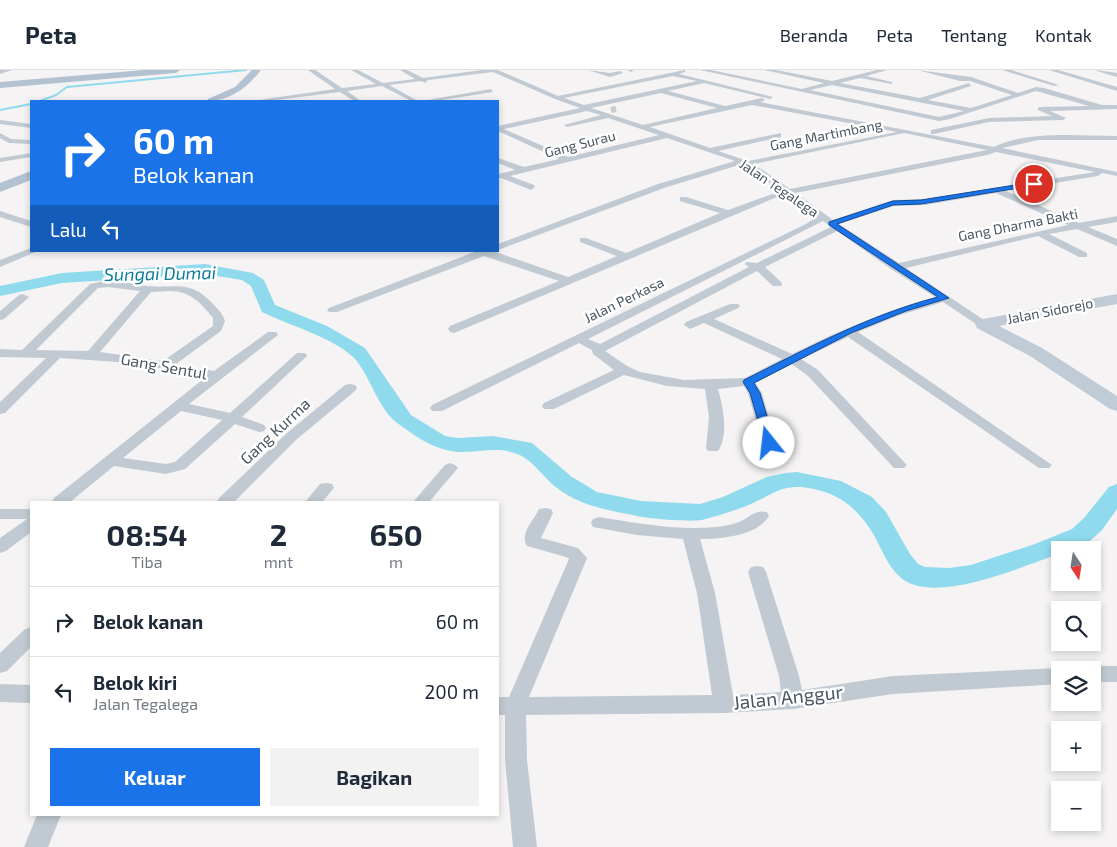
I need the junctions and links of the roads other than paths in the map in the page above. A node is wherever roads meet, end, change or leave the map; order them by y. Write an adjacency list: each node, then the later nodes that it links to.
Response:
1 (9, 70): 19 (street)
2 (170, 70): 18 (main road)
3 (257, 70): 50 (main road)
4 (311, 70): 44 (street)
5 (354, 70): 36 (street)
6 (403, 70): 28 (street)
7 (494, 70): 26 (street); 42 (street, Jalan Tegalega)
8 (591, 70): 22 (street)
9 (687, 70): 24 (street)
10 (703, 70): 45 (street)
11 (767, 70): 32 (street)
12 (866, 70): 21 (street)
13 (884, 70): 21 (street)
14 (920, 70): 47 (street)
15 (1005, 70): 38 (street)
16 (1053, 70): 41 (street)
17 (1099, 70): 25 (street)
18 (152, 71): 20 (main road)
19 (0, 72)
20 (123, 72): 34 (main road)
21 (875, 72): 27 (street)
22 (620, 73)
23 (638, 73): 29 (street)
24 (673, 74): 30 (street); 56 (street)
25 (1117, 75)
26 (458, 76): 28 (street); 48 (street)
27 (859, 76): 32 (street); 33 (street)
28 (424, 80): 31 (street); 36 (street)
29 (598, 81)
30 (706, 82): 46 (street); 49 (street)
31 (432, 84)
32 (831, 84): 45 (street); 55 (street)
33 (890, 84)
34 (0, 85)
35 (970, 85): 55 (street)
36 (383, 86): 44 (street); 53 (street)
37 (1030, 86): 43 (street)
38 (1064, 87)
39 (441, 88): 48 (street)
40 (555, 88): 42 (street)
41 (1117, 89)
42 (539, 90): 56 (street, Jalan Tegalega)
43 (1042, 90): 47 (street); 61 (street)
44 (344, 91): 51 (street); 52 (street)
45 (800, 91): 49 (street); 68 (street)
46 (660, 92): 62 (street); 63 (street)
47 (1018, 95): 64 (street)
48 (458, 96): 54 (street)
49 (775, 98): 57 (street)
50 (214, 100)
51 (264, 100)
52 (357, 100)
53 (413, 100)
54 (432, 100)
55 (920, 100): 64 (street)
56 (555, 102): 62 (street, Jalan Tegalega)
57 (752, 102): 63 (street); 77 (street)
58 (794, 103): 77 (street)
59 (1107, 104): 60 (street); 61 (street); 65 (street)
60 (1117, 106)
61 (1100, 107): 80 (street)
62 (586, 108): 66 (street, Jalan Tegalega); 73 (street)
63 (726, 108): 76 (street)
64 (972, 110): 68 (street)
65 (1117, 112)
66 (606, 113): 71 (street, Jalan Tegalega); 74 (street)
67 (657, 116): 71 (street)
68 (933, 118): 72 (street)
69 (1, 119): 75 (street)
70 (499, 119): 73 (street)
71 (629, 122): 76 (street, Jalan Tegalega)
72 (920, 122)
73 (513, 124): 78 (street)
74 (567, 125)
75 (30, 126)
76 (642, 127): 82 (street, Jalan Tegalega)
77 (910, 128): 80 (street); 95 (street, Gang Martimbang)
78 (499, 129)
79 (499, 129): 93 (street)
80 (922, 134): 88 (street)
81 (0, 135): 86 (street)
82 (668, 135): 89 (street, Jalan Tegalega); 93 (street, Gang Surau)
83 (778, 136): 89 (street)
84 (1102, 138): 85 (street); 87 (street); 88 (street)
85 (1117, 138)
86 (30, 142)
87 (1117, 147)
88 (996, 149): 94 (street); 104 (street)
89 (710, 150): 95 (street, Jalan Tegalega)
90 (30, 155): 91 (street)
91 (0, 160)
92 (499, 160): 97 (street)
93 (568, 160): 97 (street, Gang Surau)
94 (1048, 160): 96 (street); 98 (street)
95 (746, 162): 104 (street, Jalan Tegalega); 115 (street, Gang Martimbang)
96 (1022, 164)
97 (522, 170): 100 (street, Gang Surau)
98 (1114, 172): 103 (street)
99 (30, 175): 102 (main road)
100 (500, 176): 101 (street)
101 (531, 187)
102 (0, 188)
103 (996, 190): 109 (street); 111 (street)
104 (789, 192): 106 (street); 109 (street, Jalan Tegalega)
105 (683, 199): 106 (street)
106 (728, 213): 119 (street)
107 (0, 214): 110 (street)
108 (1117, 219): 111 (street, Gang Dharma Bakti)
109 (831, 222): 120 (street, Jalan Perkasa); 122 (street); 123 (street, Jalan Tegalega)
110 (30, 224)
111 (1081, 226): 112 (street, Gang Dharma Bakti); 114 (street)
112 (1039, 233): 118 (street); 123 (street, Gang Dharma Bakti)
113 (583, 240): 119 (street)
114 (1117, 244)
115 (499, 248)
116 (30, 252): 121 (street)
117 (483, 252): 124 (street); 131 (street)
118 (1083, 255)
119 (626, 256): 124 (street)
120 (740, 260): 122 (street); 139 (street, Jalan Perkasa)
121 (0, 264)
122 (758, 266): 125 (street); 140 (street)
123 (895, 266): 128 (street, Jalan Tegalega)
124 (570, 280): 136 (street)
125 (778, 284)
126 (148, 289): 142 (street); 144 (street); 147 (street)
127 (23, 297): 132 (street)
128 (945, 298): 134 (street, Jalan Tegalega); 137 (street)
129 (1117, 299): 134 (street, Jalan Sidorejo)
130 (734, 306): 133 (street)
131 (333, 310)
132 (0, 316)
133 (704, 319): 135 (street); 146 (street)
134 (983, 324): 153 (street, Jalan Tegalega)
135 (690, 325)
136 (454, 328)
137 (848, 331): 146 (street); 164 (street)
138 (272, 335): 149 (street)
139 (579, 339): 140 (street); 156 (street, Jalan Perkasa)
140 (600, 349): 148 (street)
141 (0, 353): 142 (street, Gang Sentul)
142 (25, 354): 143 (street, Gang Sentul)
143 (58, 354): 144 (street, Gang Sentul); 157 (street)
144 (91, 355): 147 (street, Gang Sentul)
145 (301, 356): 158 (street)
146 (792, 359): 150 (street); 163 (street)
147 (165, 366): 149 (street, Gang Sentul)
148 (624, 370): 151 (street); 155 (street)
149 (216, 375): 154 (street, Gang Sentul)
150 (748, 382): 151 (street); 160 (street)
151 (711, 386): 161 (street)
152 (350, 388): 168 (street, Gang Kurma)
153 (1117, 404)
154 (178, 406): 158 (street); 162 (street, Gang Sentul)
155 (549, 406)
156 (437, 408)
157 (0, 410)
158 (231, 418): 159 (street); 162 (street)
159 (259, 428)
160 (769, 443)
161 (713, 448)
162 (112, 461): 167 (street, Gang Sentul)
163 (898, 465)
164 (1044, 465)
165 (450, 468): 170 (street)
166 (326, 488): 169 (street)
167 (61, 501)
168 (227, 501)
169 (314, 501)
170 (422, 501)
171 (545, 513): 189 (street)
172 (0, 514): 173 (street)
173 (30, 514)
174 (761, 516): 177 (street)
175 (599, 523): 177 (street)
176 (30, 525): 178 (street)
177 (690, 534): 188 (street)
178 (0, 547)
179 (757, 572): 187 (street)
180 (30, 636): 181 (street)
181 (0, 665)
182 (1101, 674): 183 (street)
183 (1117, 674)
184 (1051, 676): 187 (street, Jalan Anggur)
185 (0, 693): 186 (street)
186 (30, 694)
187 (794, 700): 188 (street, Jalan Anggur)
188 (724, 704): 189 (street, Jalan Anggur)
189 (506, 706): 192 (street)
190 (49, 816): 191 (street)
191 (36, 847)
192 (525, 847)

